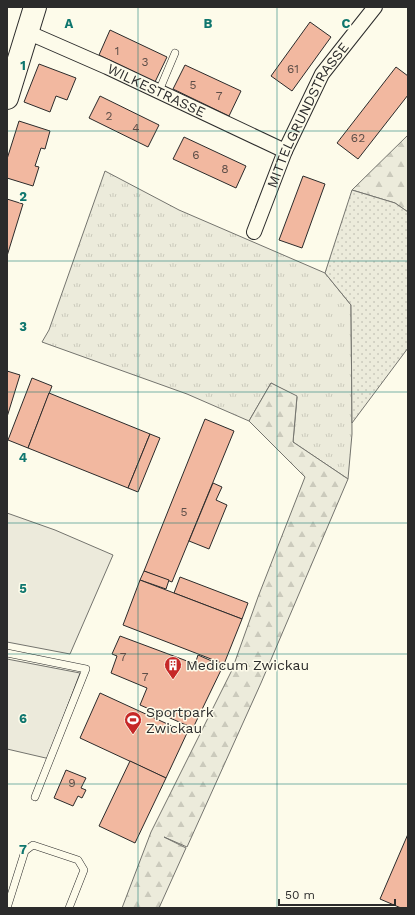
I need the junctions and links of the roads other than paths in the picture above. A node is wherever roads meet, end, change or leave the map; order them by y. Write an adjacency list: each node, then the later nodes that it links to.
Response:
1 (35, 7): 3 (main road)
2 (375, 7): 7 (street, MITTELGRUNDSTRASSE)
3 (28, 32): 5 (street, WILKESTRASSE); 6 (main road)
4 (175, 53): 5 (lane)
5 (159, 91): 7 (street, WILKESTRASSE)
6 (7, 98)
7 (285, 151): 8 (street, MITTELGRUNDSTRASSE)
8 (254, 232)
9 (7, 653): 10 (lane)
10 (35, 797)
11 (10, 907): 12 (lane)
12 (69, 908)

